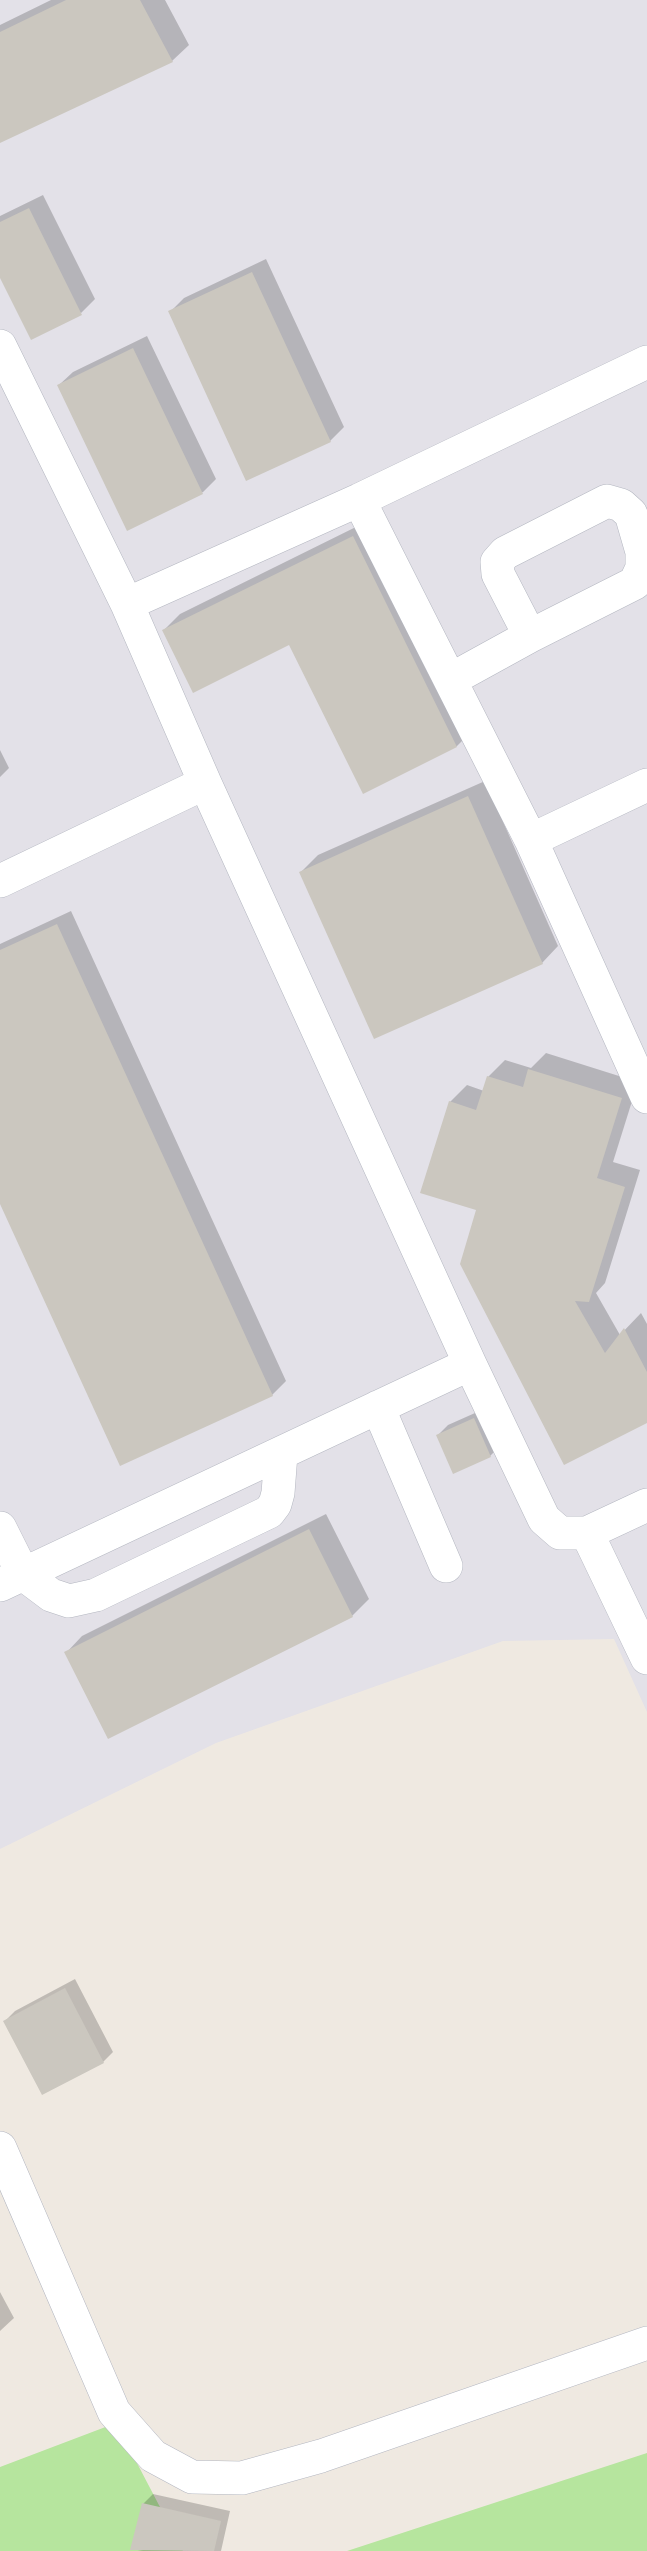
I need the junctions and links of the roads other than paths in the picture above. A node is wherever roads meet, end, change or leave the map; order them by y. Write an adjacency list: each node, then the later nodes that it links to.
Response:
1 (0, 346): 4 (lane)
2 (647, 362): 3 (lane)
3 (359, 500): 4 (lane); 6 (lane)
4 (127, 604): 7 (lane)
5 (530, 636): 5 (lane); 6 (lane)
6 (450, 680): 9 (lane)
7 (206, 783): 10 (lane); 12 (lane)
8 (647, 785): 9 (lane)
9 (531, 840): 11 (lane)
10 (0, 881)
11 (647, 1097)
12 (470, 1364): 13 (lane); 17 (lane)
13 (378, 1407): 14 (lane); 18 (lane)
14 (281, 1454): 19 (lane); 19 (lane)
15 (647, 1505): 17 (lane)
16 (0, 1528): 19 (lane)
17 (587, 1533): 20 (lane)
18 (446, 1566)
19 (12, 1580)
20 (647, 1658)
21 (0, 2148): 22 (lane)
22 (647, 2343)

